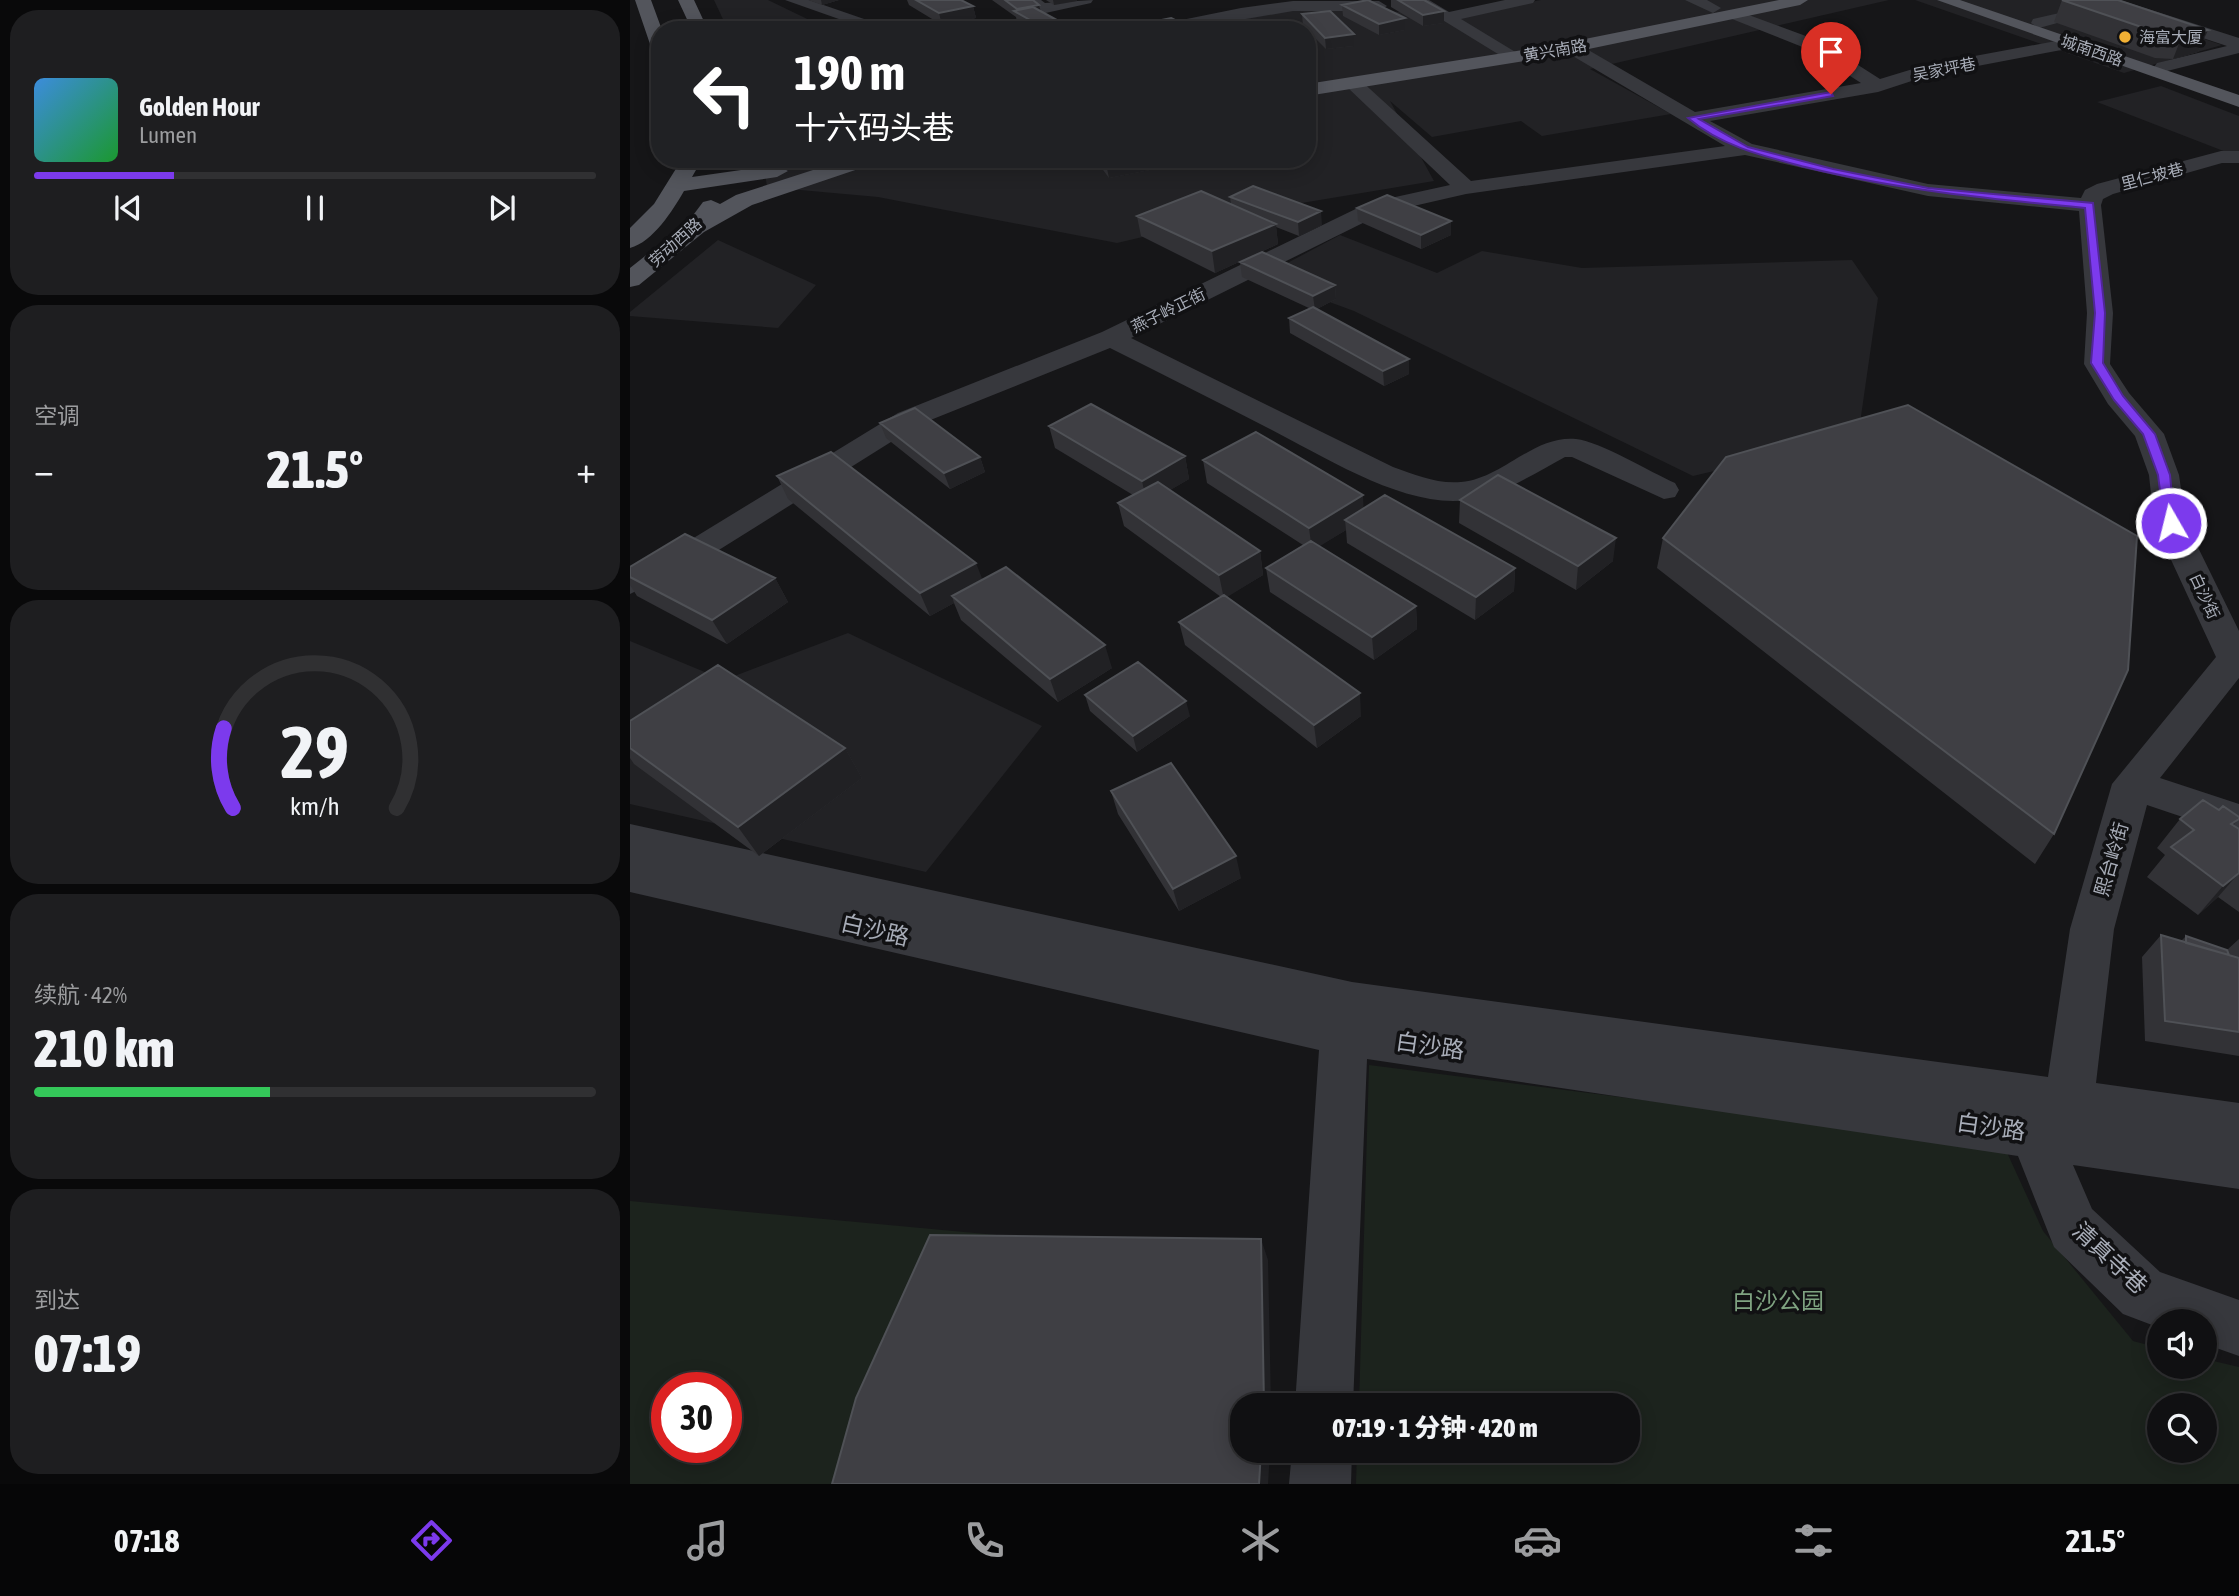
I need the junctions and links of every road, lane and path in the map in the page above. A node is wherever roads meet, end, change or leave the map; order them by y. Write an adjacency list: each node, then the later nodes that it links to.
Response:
1 (643, 0): 22 (main road)
2 (686, 0): 19 (main road)
3 (793, 0): 20 (street)
4 (1032, 0): 5 (street)
5 (1085, 0)
6 (1418, 0): 18 (street)
7 (1527, 0): 18 (street)
8 (1693, 0): 16 (street)
9 (1755, 0): 16 (main road, 黄兴南路)
10 (1800, 0): 17 (main road, 黄兴南路)
11 (1945, 0): 24 (main road, 城南西路)
12 (1968, 0): 23 (main road, 城南西路)
13 (2115, 1): 23 (street); 25 (street)
14 (1249, 3): 15 (street); 21 (street)
15 (1379, 6)
16 (1713, 8): 27 (main road, 黄兴南路)
17 (1738, 16): 26 (main road, 黄兴南路); 31 (street)
18 (1449, 17): 27 (street)
19 (696, 21)
20 (860, 21)
21 (1188, 21)
22 (651, 22)
23 (2039, 23): 28 (main road, 城南西路)
24 (2072, 43): 31 (street, 吴家坪巷); 34 (main road, 城南西路)
25 (2239, 46): 28 (street)
26 (1572, 48): 27 (main road, 黄兴南路); 35 (street)
27 (1506, 54): 29 (main road, 黄兴南路); 30 (main road, 黄兴南路)
28 (2163, 67): 33 (main road, 城南西路)
29 (1316, 77)
30 (1353, 83): 32 (main road, 黄兴南路); 43 (street)
31 (1878, 86): 35 (street, 吴家坪巷)
32 (1316, 89)
33 (2239, 93)
34 (2239, 101)
35 (1692, 118): 36 (street)
36 (1745, 149): 43 (street, 燕子岭正街); 44 (street)
37 (2239, 157): 44 (street, 里仁坡巷)
38 (687, 168): 42 (main road, 劳动西路)
39 (723, 168): 42 (main road)
40 (730, 168): 45 (main road, 劳动西路)
41 (842, 168): 45 (main road)
42 (679, 185): 46 (main road, 劳动西路)
43 (1466, 188): 48 (street, 燕子岭正街)
44 (2092, 213): 51 (street, 白沙街)
45 (696, 227): 47 (main road, 劳动西路)
46 (630, 241)
47 (630, 281)
48 (1111, 338): 49 (street); 50 (street, 燕子岭正街)
49 (1664, 490)
50 (630, 583)
51 (2236, 655): 52 (street, 熙台岭街)
52 (2132, 784): 53 (street); 57 (street, 熙台岭街)
53 (2239, 820)
54 (630, 841): 57 (street, 白沙路)
55 (630, 875): 56 (street, 白沙路)
56 (1344, 1034): 57 (street, 白沙路); 61 (street)
57 (2051, 1118): 58 (street, 白沙路); 59 (street, 白沙路); 60 (street, 清真寺巷)
58 (2239, 1127)
59 (2239, 1164)
60 (2239, 1328)
61 (1325, 1393)
62 (1321, 1463): 63 (street)
63 (1320, 1484)

